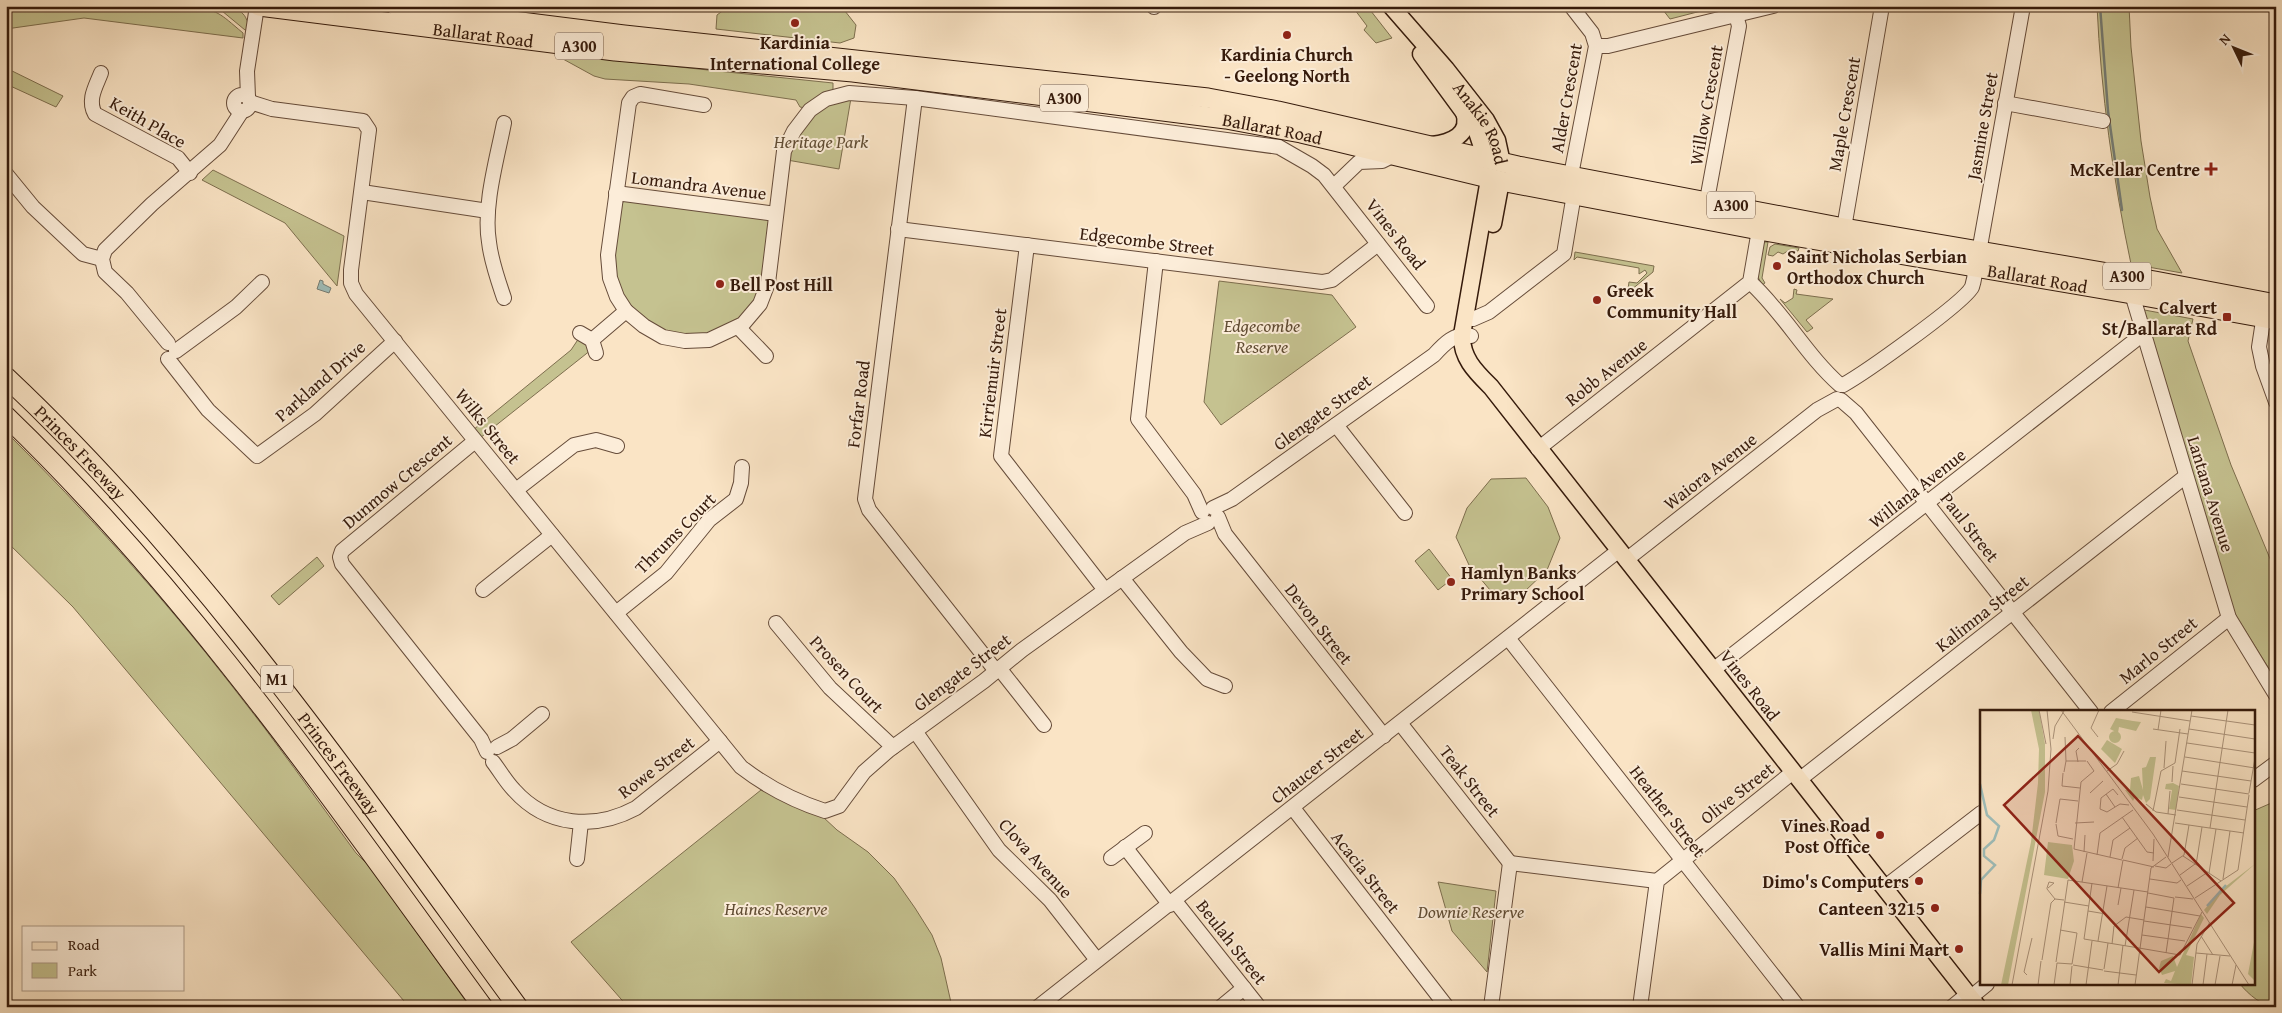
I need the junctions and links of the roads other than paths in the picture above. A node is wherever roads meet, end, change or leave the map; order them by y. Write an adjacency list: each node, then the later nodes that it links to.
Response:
1 (258, 6): 11 (highway, Ballarat Road / A300); 16 (street)
2 (1571, 6): 12 (street, Alder Crescent)
3 (1773, 6): 9 (street)
4 (1882, 6): 36 (street, Maple Crescent)
5 (2023, 6): 15 (street, Jasmine Street)
6 (407, 7): 7 (highway, Ballarat Road / A300)
7 (459, 10): 8 (highway, Ballarat Road / A300); 11 (street)
8 (487, 12): 21 (highway, Ballarat Road / A300)
9 (1742, 12): 12 (street); 33 (street, Willow Crescent)
10 (1396, 13): 18 (main road, Anakie Road); 23 (main road, Anakie Road)
11 (457, 32): 22 (highway, Ballarat Road / A300)
12 (1596, 46): 27 (street, Alder Crescent)
13 (101, 73): 25 (street, Keith Place)
14 (915, 98): 24 (street, Ballarat Road); 35 (street, Ballarat Road); 37 (street, Forfar Road)
15 (2005, 103): 19 (street); 42 (street, Jasmine Street)
16 (243, 104): 25 (street); 30 (street, Wilks Street)
17 (704, 105): 31 (street)
18 (1464, 112): 21 (main road); 23 (main road, Anakie Road)
19 (2103, 121)
20 (504, 124): 34 (street)
21 (1425, 146): 23 (highway, Ballarat Road / A300)
22 (1392, 156): 28 (highway, Ballarat Road / A300); 29 (street)
23 (1494, 161): 27 (highway, Ballarat Road / A300); 28 (highway, Anakie Road)
24 (1316, 168): 29 (street, Vines Road)
25 (190, 173): 41 (street)
26 (6, 174): 41 (street)
27 (1571, 175): 33 (highway, Ballarat Road / A300)
28 (1495, 180): 32 (highway, Ballarat Road / A300); 51 (main road, Anakie Road); 54 (main road, Anakie Road)
29 (1334, 186): 39 (street, Vines Road)
30 (362, 192): 34 (street); 55 (street, Wilks Street)
31 (616, 193): 35 (street, Lomandra Avenue); 49 (street)
32 (1574, 194): 38 (highway, Ballarat Road / A300); 51 (street)
33 (1708, 200): 36 (highway, Ballarat Road / A300)
34 (488, 211): 47 (street)
35 (776, 214): 52 (street)
36 (1844, 228): 42 (highway, Ballarat Road / A300)
37 (898, 230): 40 (street, Edgecombe Street); 86 (street, Forfar Road)
38 (1758, 230): 42 (highway, Ballarat Road / A300); 45 (street)
39 (1378, 244): 43 (street, Edgecombe Street); 48 (street, Vines Road)
40 (1027, 245): 43 (street, Edgecombe Street); 80 (street, Kirriemuir Street)
41 (102, 260): 57 (street, Parkland Drive)
42 (1977, 260): 46 (highway, Ballarat Road / A300); 50 (highway, Ballarat Road / A300); 61 (street, Waiora Avenue)
43 (1156, 261): 74 (street)
44 (262, 282): 57 (street)
45 (1750, 282): 61 (street, Paul Street); 68 (street, Robb Avenue)
46 (2132, 294): 50 (highway, Ballarat Road / A300); 53 (street, Lantana Avenue)
47 (504, 298)
48 (1427, 306)
49 (626, 311): 52 (street); 56 (street)
50 (2270, 311): 62 (street)
51 (1473, 319): 54 (main road, Anakie Road)
52 (738, 327): 58 (street)
53 (2144, 334): 70 (street, Lantana Avenue); 72 (street, Willana Avenue)
54 (1466, 339): 65 (street, Glengate Street); 68 (main road, Vines Road)
55 (394, 341): 57 (street, Parkland Drive); 66 (street, Wilks Street)
56 (589, 342)
57 (170, 350)
58 (766, 356)
59 (6, 368): 64 (highway)
60 (6, 377): 64 (highway, Princes Freeway / M1)
61 (1840, 393): 72 (street, Paul Street); 77 (street, Waiora Avenue)
62 (2276, 402)
63 (6, 416): 120 (highway, Princes Freeway / M1)
64 (54, 423): 121 (highway, Princes Freeway / M1)
65 (1336, 425): 73 (street); 74 (street, Glengate Street)
66 (475, 441): 71 (street, Wilks Street); 76 (street, Dunmow Crescent)
67 (617, 446): 71 (street)
68 (1538, 449): 77 (main road, Vines Road)
69 (742, 467): 81 (street, Thrums Court)
70 (2186, 476): 82 (street, Kalimna Street); 83 (street, Lantana Avenue)
71 (516, 490): 75 (street, Wilks Street)
72 (1927, 503): 82 (street, Paul Street); 87 (street, Willana Avenue)
73 (1405, 513)
74 (1210, 515): 78 (street, Glengate Street); 96 (street, Devon Street)
75 (552, 535): 79 (street); 81 (street, Wilks Street)
76 (342, 551): 99 (street, Rowe Street)
77 (1622, 556): 85 (street, Chaucer Street); 87 (main road, Vines Road)
78 (1122, 578): 80 (street, Glengate Street); 88 (street)
79 (484, 590)
80 (1105, 590): 86 (street, Glengate Street)
81 (616, 613): 97 (street, Wilks Street)
82 (2013, 613): 90 (street, Paul Street); 101 (street, Kalimna Street)
83 (2229, 618): 89 (street, Lantana Avenue); 91 (street, Marlo Street)
84 (776, 623): 98 (street, Prosen Court)
85 (1508, 638): 93 (street, Chaucer Street); 111 (street, Heather Street)
86 (997, 669): 94 (street, Forfar Road); 95 (street, Glengate Street)
87 (1713, 670): 101 (main road, Vines Road)
88 (1225, 686)
89 (2276, 695)
90 (2089, 710)
91 (2114, 710)
92 (542, 714): 99 (street)
93 (1400, 723): 96 (street, Chaucer Street); 112 (street, Teak Street)
94 (1044, 725)
95 (915, 731): 98 (street, Glengate Street); 116 (street, Clova Avenue)
96 (1384, 736): 104 (street, Chaucer Street)
97 (720, 741): 103 (street, Wilks Street); 106 (street, Rowe Street)
98 (893, 747): 103 (street, Glengate Street)
99 (493, 751): 106 (street, Rowe Street)
100 (2276, 763): 102 (street)
101 (1796, 776): 111 (street, Olive Street); 114 (main road, Vines Road)
102 (2254, 779)
103 (765, 786)
104 (1292, 808): 115 (street, Chaucer Street); 125 (street, Acacia Street)
105 (1980, 814): 114 (street)
106 (580, 822): 110 (street)
107 (1145, 833): 108 (street)
108 (1125, 847): 109 (street); 115 (street, Beulah Street)
109 (1111, 858)
110 (577, 859)
111 (1682, 860): 113 (street, Olive Street); 128 (street, Heather Street)
112 (1510, 862): 113 (street); 126 (street)
113 (1657, 881): 127 (street)
114 (1885, 887): 119 (main road, Vines Road)
115 (1173, 902): 116 (street, Chaucer Street); 118 (street, Beulah Street)
116 (1097, 960): 122 (street, Chaucer Street)
117 (1985, 986): 119 (street)
118 (1244, 988): 123 (street); 124 (street, Beulah Street)
119 (1972, 999): 129 (street)
120 (483, 1007)
121 (518, 1007)
122 (1038, 1007)
123 (1221, 1007)
124 (1259, 1007)
125 (1447, 1007)
126 (1491, 1007)
127 (1640, 1007)
128 (1798, 1007)
129 (1952, 1007)

